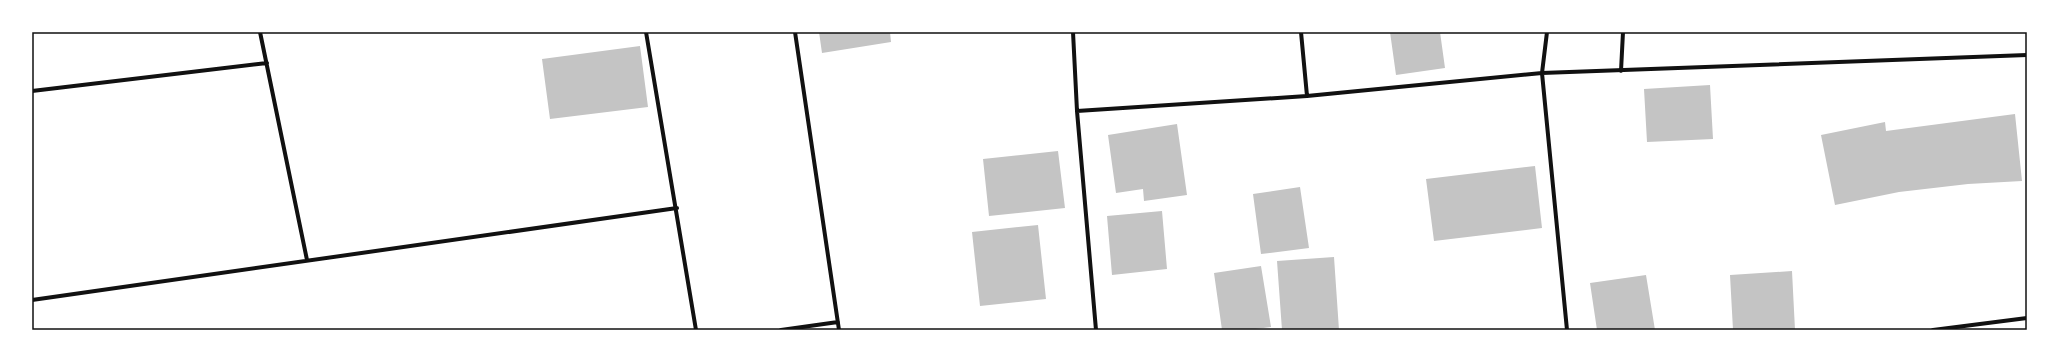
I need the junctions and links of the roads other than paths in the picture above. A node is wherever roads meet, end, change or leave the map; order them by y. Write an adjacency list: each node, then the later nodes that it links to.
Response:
1 (260, 32): 9 (street)
2 (646, 32): 15 (street)
3 (795, 32): 19 (street)
4 (1073, 32): 14 (street)
5 (1301, 32): 13 (street)
6 (1547, 32): 11 (street)
7 (1622, 32): 10 (street)
8 (2027, 55): 10 (street)
9 (267, 63): 12 (street); 16 (street)
10 (1621, 71): 11 (street)
11 (1542, 73): 13 (street); 24 (street)
12 (32, 91)
13 (1307, 96): 14 (street)
14 (1077, 111): 23 (street)
15 (677, 208): 16 (street); 20 (street)
16 (307, 260): 17 (street)
17 (32, 300)
18 (2027, 318): 25 (street)
19 (838, 322): 21 (street); 22 (street)
20 (696, 330)
21 (781, 330)
22 (839, 330)
23 (1096, 330)
24 (1567, 330)
25 (1933, 330)

